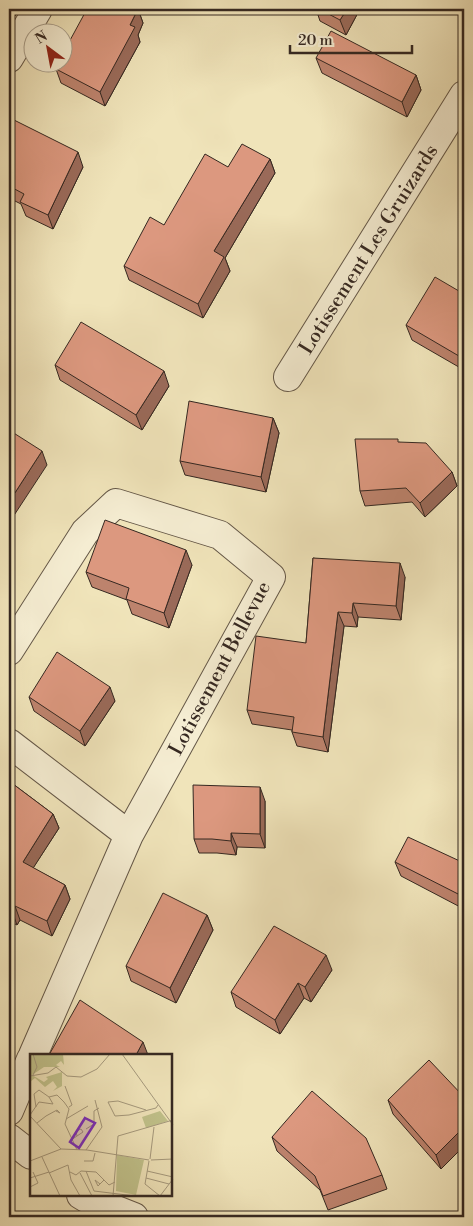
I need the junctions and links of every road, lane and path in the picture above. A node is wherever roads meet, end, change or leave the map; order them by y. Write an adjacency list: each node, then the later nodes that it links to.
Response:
1 (38, 9): 2 (street)
2 (9, 58)
3 (464, 95): 4 (street, Lotissement Les Gruizards)
4 (288, 377)
5 (9, 651): 7 (street, Lotissement Bellevue)
6 (9, 743): 7 (street)
7 (129, 835): 8 (street, Lotissement Bellevue)
8 (33, 1054)
9 (30, 1062): 10 (street)
10 (9, 1111)
11 (9, 1138): 12 (street)
12 (30, 1154)
13 (83, 1196): 14 (street)
14 (134, 1217)

